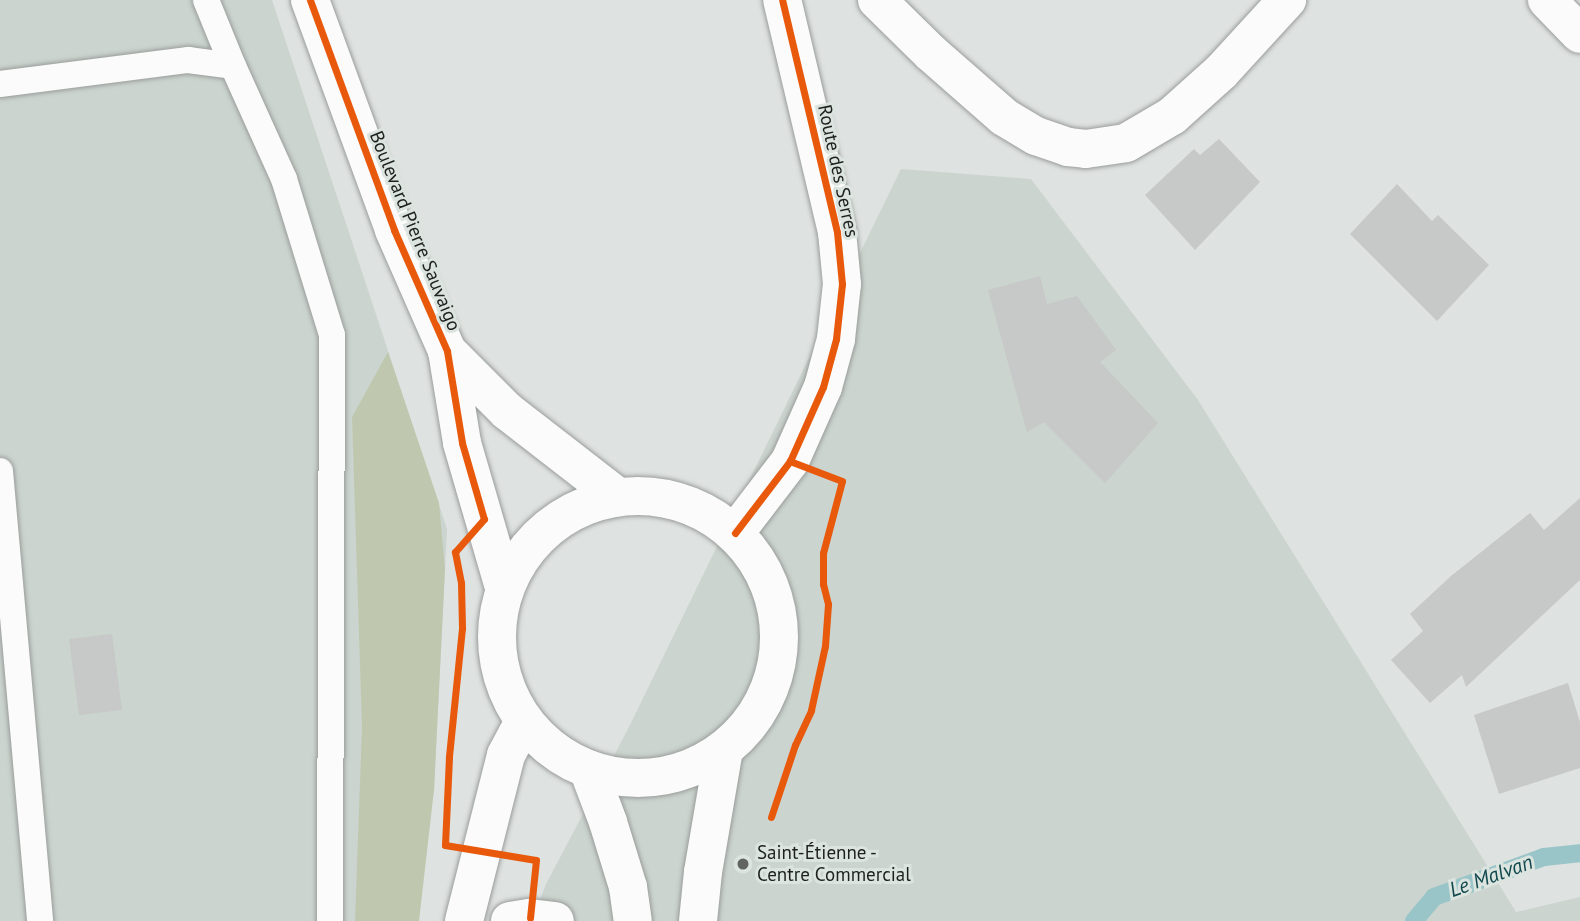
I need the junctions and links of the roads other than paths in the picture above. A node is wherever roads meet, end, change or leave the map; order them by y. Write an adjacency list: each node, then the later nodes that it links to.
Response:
1 (206, 0): 10 (lane)
2 (310, 0): 12 (main road, Boulevard Pierre Sauvaigo)
3 (782, 0): 9 (main road, Route des Serres)
4 (810, 0): 9 (main road)
5 (877, 0): 6 (main road)
6 (1287, 0)
7 (1547, 0): 8 (main road)
8 (1580, 34)
9 (793, 42): 15 (main road, Route des Serres)
10 (233, 66): 11 (lane); 21 (lane)
11 (0, 84)
12 (447, 351): 14 (main road, Boulevard Pierre Sauvaigo); 16 (main road, Boulevard Pierre Sauvaigo)
13 (0, 471): 20 (lane)
14 (618, 497): 15 (main road); 16 (main road)
15 (735, 533): 18 (main road)
16 (505, 588): 17 (main road)
17 (523, 721): 19 (main road); 22 (main road)
18 (724, 749): 19 (main road); 26 (main road)
19 (588, 769): 25 (main road)
20 (40, 911)
21 (330, 921)
22 (464, 921)
23 (510, 921): 24 (main road)
24 (555, 921)
25 (633, 921)
26 (698, 921)

